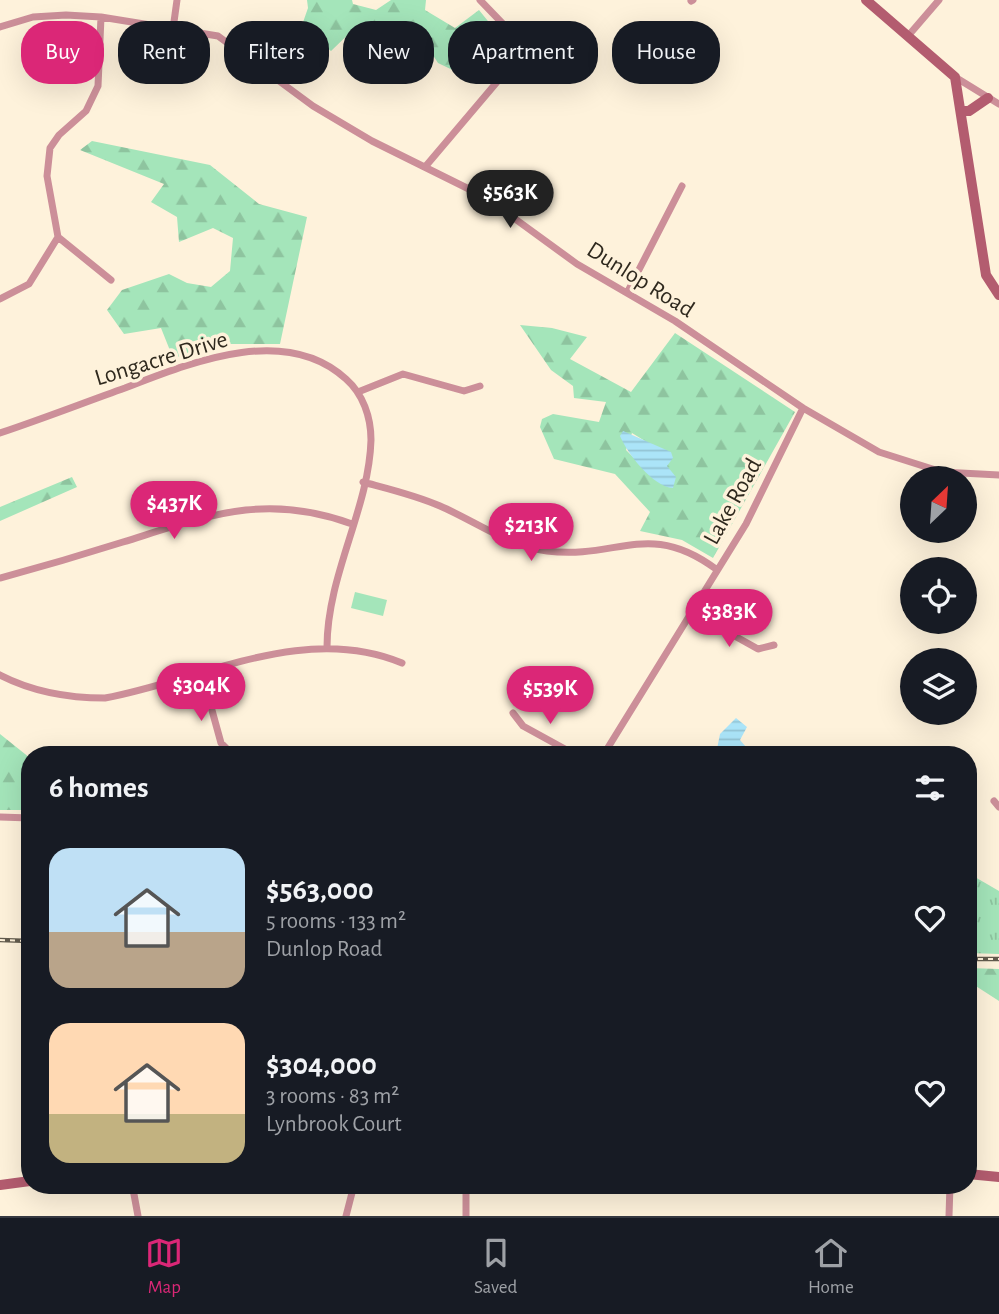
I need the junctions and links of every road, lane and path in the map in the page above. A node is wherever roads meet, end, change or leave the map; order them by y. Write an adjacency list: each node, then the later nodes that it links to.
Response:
1 (177, 0): 7 (street)
2 (480, 0): 8 (street)
3 (866, 0): 11 (main road)
4 (939, 0): 11 (street)
5 (101, 17): 6 (street, Dunlop Road); 9 (street, Dunlop Road); 19 (street)
6 (125, 21)
7 (174, 21)
8 (500, 21)
9 (0, 27)
10 (210, 35): 17 (street, Dunlop Road)
11 (908, 36): 12 (main road)
12 (955, 77): 14 (street); 16 (main road)
13 (495, 84): 17 (street)
14 (988, 98): 15 (street); 16 (main road)
15 (999, 104)
16 (961, 111): 22 (main road)
17 (425, 167): 21 (street, Dunlop Road)
18 (682, 186): 21 (street)
19 (58, 237): 20 (street); 23 (street)
20 (111, 280)
21 (627, 293): 26 (street, Dunlop Road)
22 (999, 295)
23 (0, 299)
24 (480, 387): 25 (street)
25 (358, 392): 27 (street, Longacre Drive); 29 (street, Longacre Drive)
26 (803, 408): 28 (street, Dunlop Road); 31 (street, Lake Road)
27 (0, 433)
28 (999, 475)
29 (363, 482): 30 (street, Longacre Drive); 31 (street)
30 (352, 524): 32 (street); 35 (street, Longacre Drive)
31 (716, 569): 33 (street, Lake Road)
32 (0, 578)
33 (690, 611): 34 (street); 42 (street, Lake Road)
34 (774, 645)
35 (327, 647): 36 (street); 37 (street)
36 (402, 663)
37 (202, 674): 38 (street); 40 (street)
38 (0, 675)
39 (513, 713): 41 (street)
40 (224, 746)
41 (559, 746)
42 (609, 746)
43 (0, 817): 44 (street)
44 (21, 818)
45 (977, 1175): 46 (main road)
46 (999, 1177)
47 (21, 1182): 48 (main road)
48 (0, 1185)
49 (134, 1194): 53 (street)
50 (352, 1194): 54 (street)
51 (466, 1194): 55 (street)
52 (950, 1194): 56 (street)
53 (138, 1216)
54 (346, 1216)
55 (466, 1216)
56 (949, 1216)

